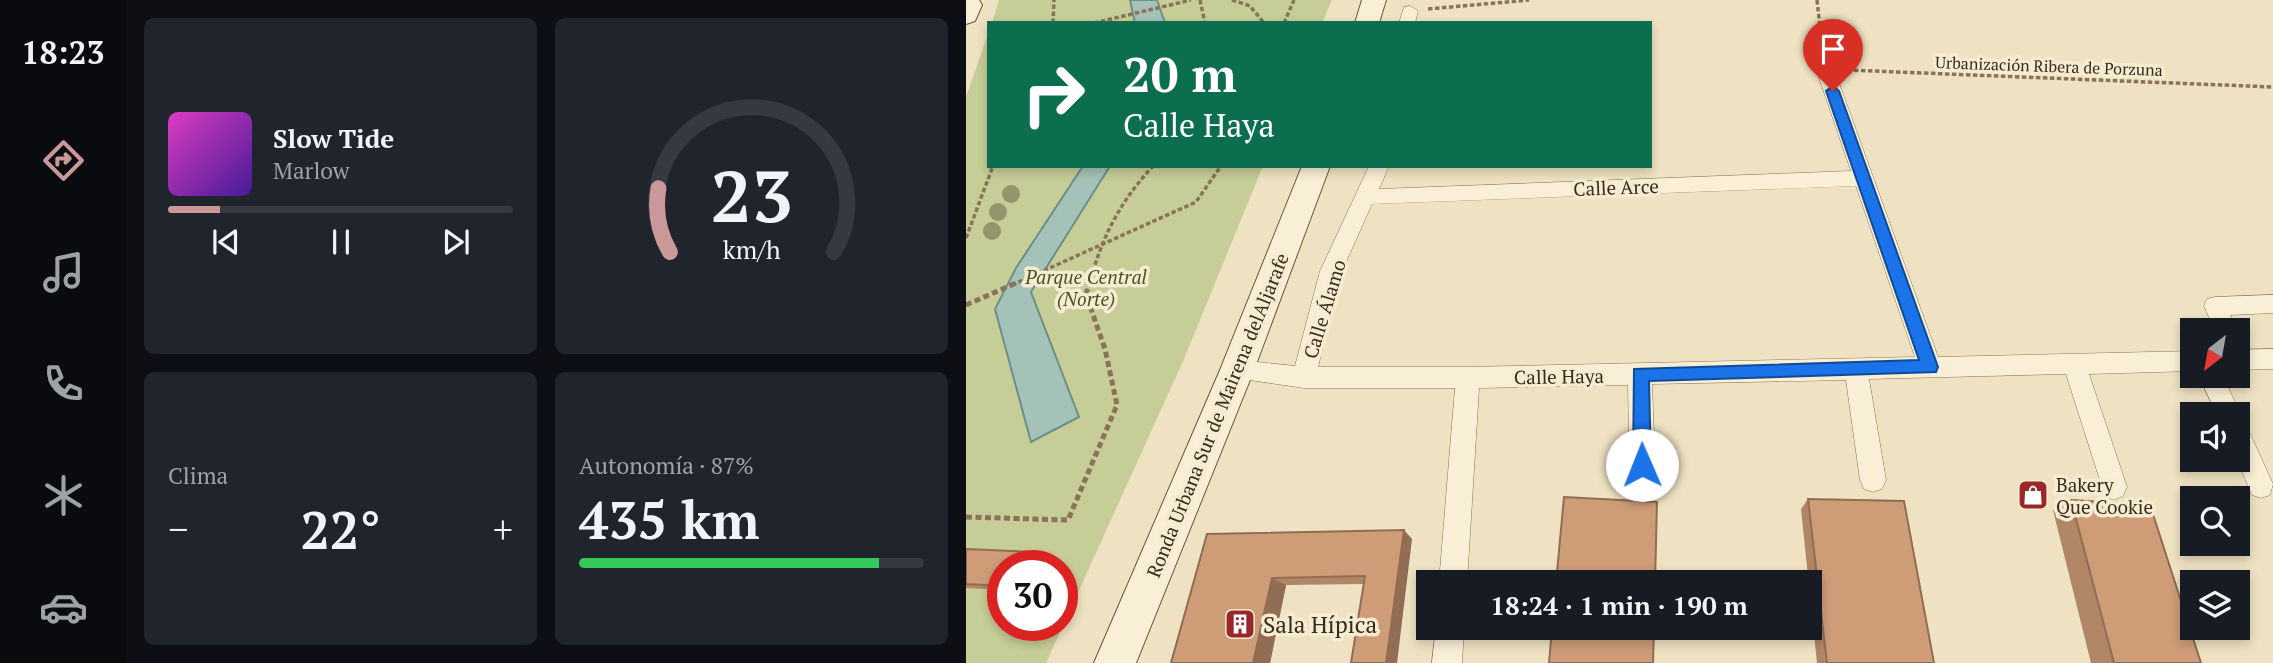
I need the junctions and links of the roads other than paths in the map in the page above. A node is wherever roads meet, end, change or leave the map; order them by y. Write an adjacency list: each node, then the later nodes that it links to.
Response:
1 (967, 0): 3 (street)
2 (1374, 0): 4 (street)
3 (966, 16)
4 (1368, 21)
5 (1825, 69): 8 (street)
6 (1315, 168): 18 (street, Ronda Urbana Sur de Mairena delAljarafe)
7 (1378, 168): 9 (street, Calle Álamo)
8 (1864, 178): 9 (street, Calle Arce); 16 (street)
9 (1367, 197): 20 (street, Calle Álamo)
10 (2273, 304): 11 (street)
11 (2220, 318)
12 (2250, 359): 13 (street)
13 (2273, 359)
14 (2180, 361): 15 (street, Calle Haya)
15 (2074, 363): 16 (street, Calle Haya); 24 (street)
16 (1930, 367): 17 (street, Calle Haya)
17 (1856, 369): 19 (street, Calle Haya); 23 (street)
18 (1237, 370): 20 (street, Calle Haya); 29 (street, Ronda Urbana Sur de Mairena delAljarafe)
19 (1640, 374): 21 (street, Calle Haya); 26 (street)
20 (1304, 377): 21 (street, Calle Haya)
21 (1468, 378): 27 (street)
22 (2250, 462): 25 (street)
23 (1874, 480)
24 (2114, 486)
25 (2261, 486)
26 (1643, 489)
27 (1454, 570)
28 (1449, 640): 30 (street)
29 (1115, 663)
30 (1447, 663)

